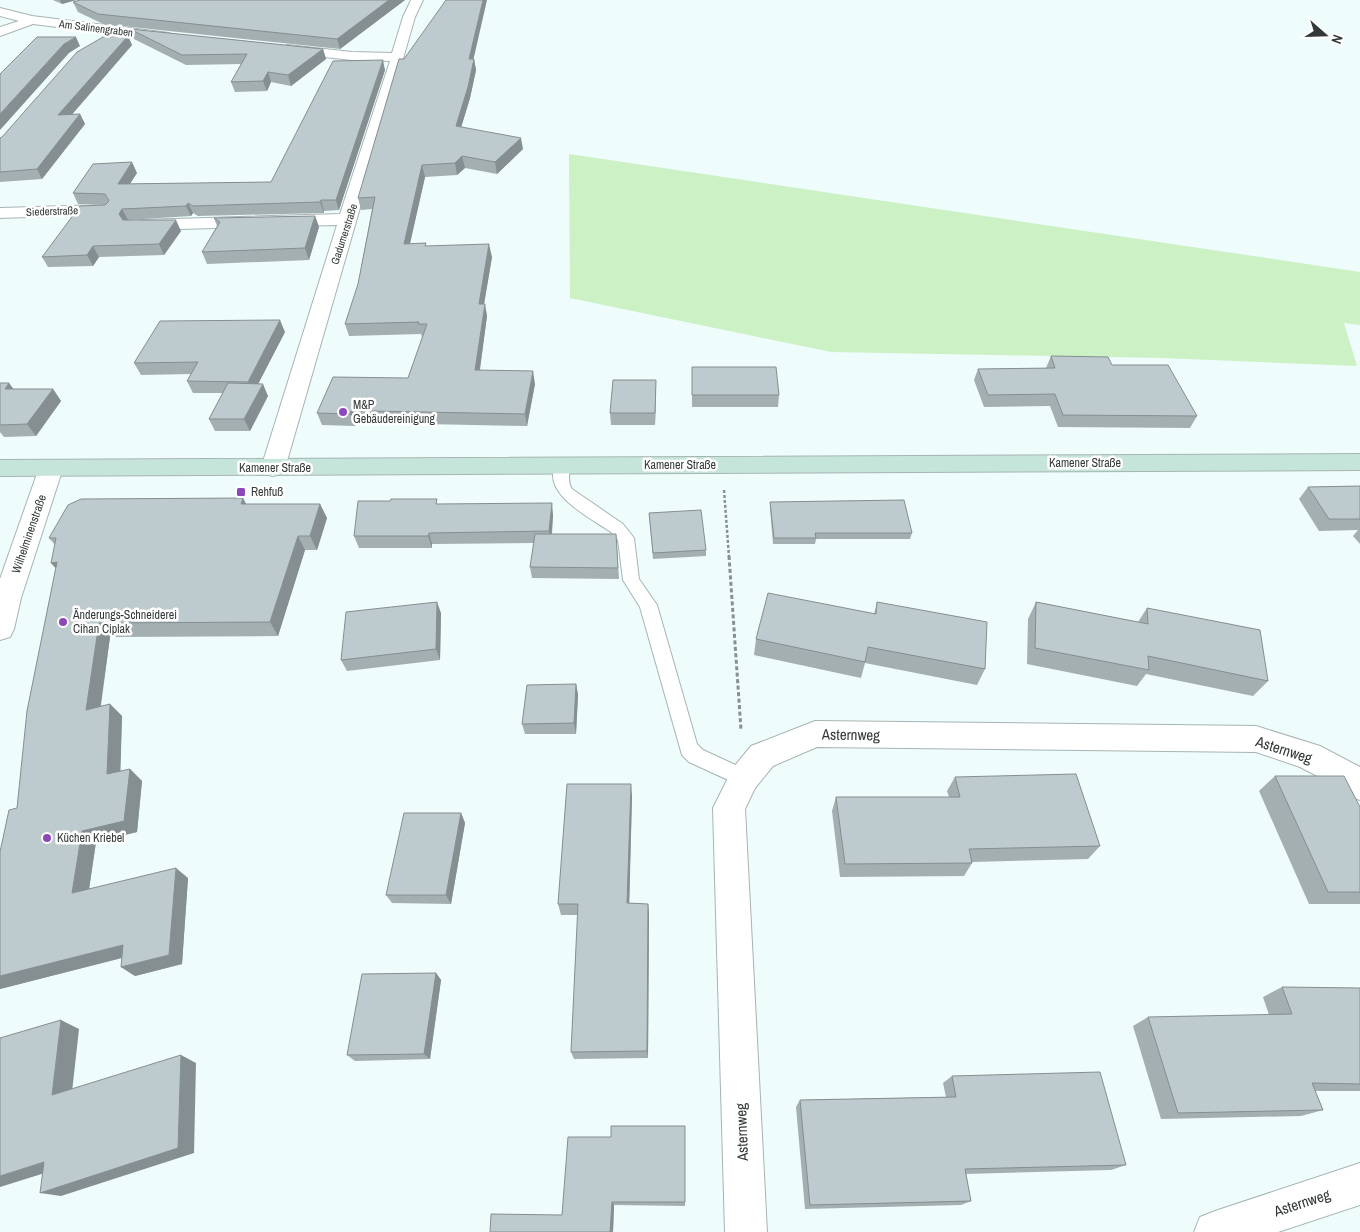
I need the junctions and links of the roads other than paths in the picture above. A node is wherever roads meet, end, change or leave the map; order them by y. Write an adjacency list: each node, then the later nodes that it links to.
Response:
1 (417, 0): 10 (street, Gadumerstraße)
2 (61, 10): 4 (street)
3 (0, 12): 4 (street, Am Salinengraben)
4 (32, 20): 5 (street); 6 (street, Am Salinengraben)
5 (0, 32)
6 (118, 32): 7 (street, Am Salinengraben); 8 (street)
7 (186, 39)
8 (101, 42)
9 (274, 48): 10 (street)
10 (398, 57): 13 (street, Gadumerstraße)
11 (104, 210): 12 (street, Siederstraße)
12 (0, 213)
13 (349, 220): 14 (street); 19 (street, Gadumerstraße)
14 (134, 225)
15 (1360, 462): 16 (main road, Kamener Straße)
16 (562, 466): 19 (main road, Kamener Straße); 21 (lane)
17 (0, 468): 18 (main road, Kamener Straße)
18 (51, 468): 19 (main road, Kamener Straße); 20 (street, Wilhelminenstraße)
19 (273, 468)
20 (0, 629)
21 (753, 767): 22 (street, Asternweg); 24 (street, Asternweg)
22 (1360, 786)
23 (1360, 1184): 25 (street, Asternweg)
24 (746, 1232)
25 (1215, 1232)

